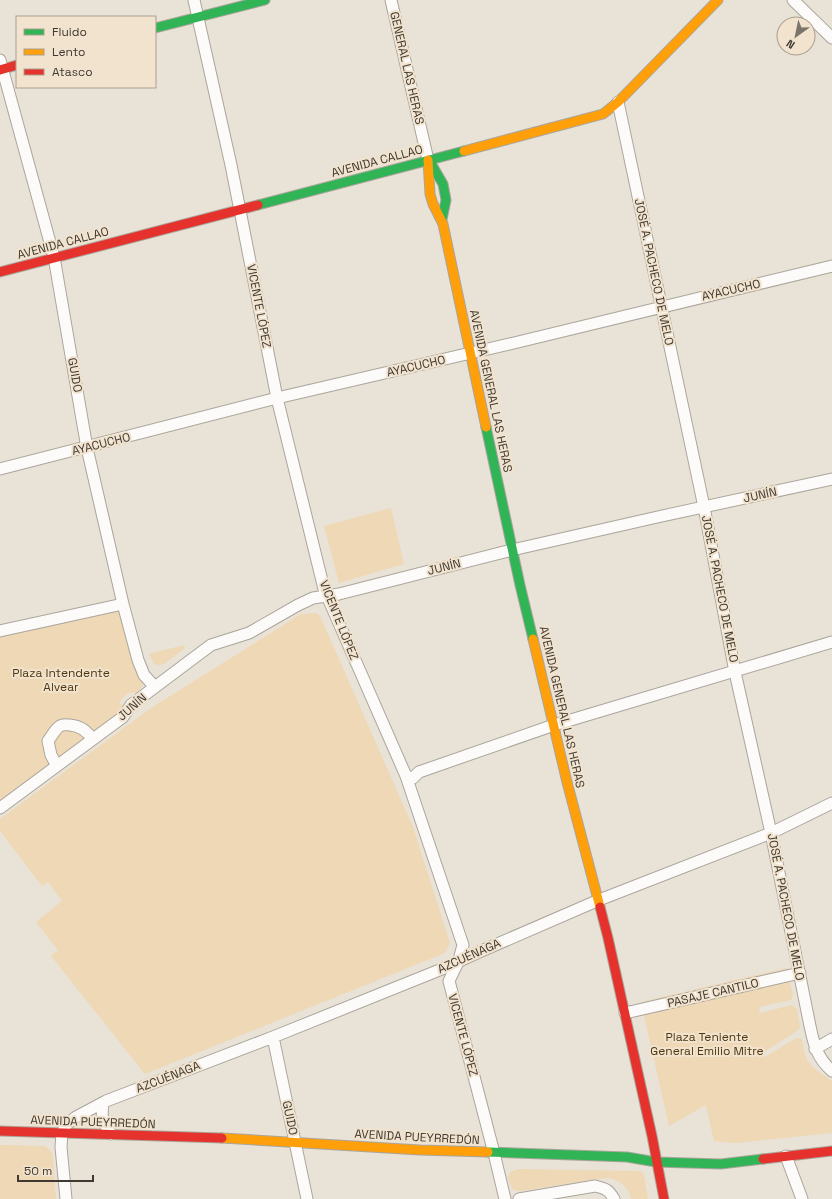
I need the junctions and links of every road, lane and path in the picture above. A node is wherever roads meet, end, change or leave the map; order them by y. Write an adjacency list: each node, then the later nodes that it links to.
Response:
1 (194, 0): 6 (street, VICENTE LÓPEZ)
2 (264, 0): 6 (main road)
3 (391, 0): 12 (street, GENERAL LAS HERAS)
4 (718, 0): 11 (main road, AVENIDA CALLAO)
5 (793, 0): 8 (street)
6 (198, 16): 7 (main road); 13 (street, VICENTE LÓPEZ)
7 (156, 28)
8 (832, 38)
9 (16, 65): 10 (main road)
10 (1, 66): 15 (street, GUIDO)
11 (618, 102): 12 (main road, AVENIDA CALLAO); 18 (street, JOSÉ A. PACHECO DE MELO)
12 (428, 160): 13 (main road, AVENIDA CALLAO); 14 (main road, AVENIDA GENERAL LAS HERAS); 14 (main road, AVENIDA GENERAL LAS HERAS)
13 (239, 209): 15 (main road, AVENIDA CALLAO); 20 (street, VICENTE LÓPEZ)
14 (442, 219): 19 (main road, AVENIDA GENERAL LAS HERAS)
15 (54, 257): 17 (main road, AVENIDA CALLAO); 21 (street, GUIDO)
16 (832, 266): 18 (street, AYACUCHO)
17 (0, 272)
18 (661, 307): 19 (street, AYACUCHO); 24 (street, JOSÉ A. PACHECO DE MELO)
19 (471, 354): 20 (street, AYACUCHO); 25 (main road, AVENIDA GENERAL LAS HERAS)
20 (277, 398): 21 (street, AYACUCHO); 26 (street, VICENTE LÓPEZ)
21 (87, 448): 22 (street, AYACUCHO); 27 (street, GUIDO)
22 (0, 469)
23 (832, 479): 24 (street, JUNÍN)
24 (704, 507): 25 (street, JUNÍN); 30 (street, JOSÉ A. PACHECO DE MELO)
25 (512, 550): 26 (street, JUNÍN); 32 (main road, AVENIDA GENERAL LAS HERAS)
26 (326, 596): 31 (street, JUNÍN); 35 (street, VICENTE LÓPEZ)
27 (123, 604): 28 (street); 31 (street, GUIDO)
28 (0, 630)
29 (832, 642): 30 (street)
30 (735, 672): 32 (street); 38 (street, JOSÉ A. PACHECO DE MELO)
31 (155, 687): 33 (street, JUNÍN)
32 (554, 725): 35 (street); 39 (main road, AVENIDA GENERAL LAS HERAS)
33 (93, 739): 34 (street, JUNÍN); 34 (street)
34 (57, 766): 37 (street, JUNÍN)
35 (406, 776): 40 (street, VICENTE LÓPEZ)
36 (832, 803): 38 (street, AZCUÉNAGA)
37 (0, 808)
38 (771, 832): 39 (street, AZCUÉNAGA); 41 (street, JOSÉ A. PACHECO DE MELO)
39 (599, 900): 40 (street, AZCUÉNAGA); 42 (main road, AVENIDA GENERAL LAS HERAS)
40 (459, 960): 43 (street, AZCUÉNAGA); 53 (street, VICENTE LÓPEZ)
41 (800, 973): 42 (street, PASAJE CANTILO); 45 (street, JOSÉ A. PACHECO DE MELO)
42 (626, 1013): 55 (main road, AVENIDA GENERAL LAS HERAS)
43 (273, 1037): 47 (street, AZCUÉNAGA); 51 (street, GUIDO)
44 (832, 1039): 45 (street)
45 (815, 1049): 46 (street, JOSÉ A. PACHECO DE MELO)
46 (832, 1071)
47 (103, 1103): 49 (street, AZCUÉNAGA); 50 (street)
48 (0, 1131): 49 (main road, AVENIDA PUEYRREDÓN)
49 (62, 1133): 50 (main road, AVENIDA PUEYRREDÓN); 56 (street)
50 (111, 1134): 51 (main road, AVENIDA PUEYRREDÓN)
51 (294, 1142): 53 (main road, AVENIDA PUEYRREDÓN); 57 (street, GUIDO)
52 (832, 1151): 54 (main road, AVENIDA PUEYRREDÓN)
53 (494, 1152): 55 (main road, AVENIDA PUEYRREDÓN); 58 (street, VICENTE LÓPEZ)
54 (786, 1156): 55 (main road, AVENIDA PUEYRREDÓN); 62 (street)
55 (656, 1162): 61 (main road, AVENIDA GENERAL LAS HERAS)
56 (66, 1199)
57 (307, 1199)
58 (505, 1199)
59 (520, 1199): 60 (street)
60 (614, 1199)
61 (664, 1199)
62 (802, 1199)

